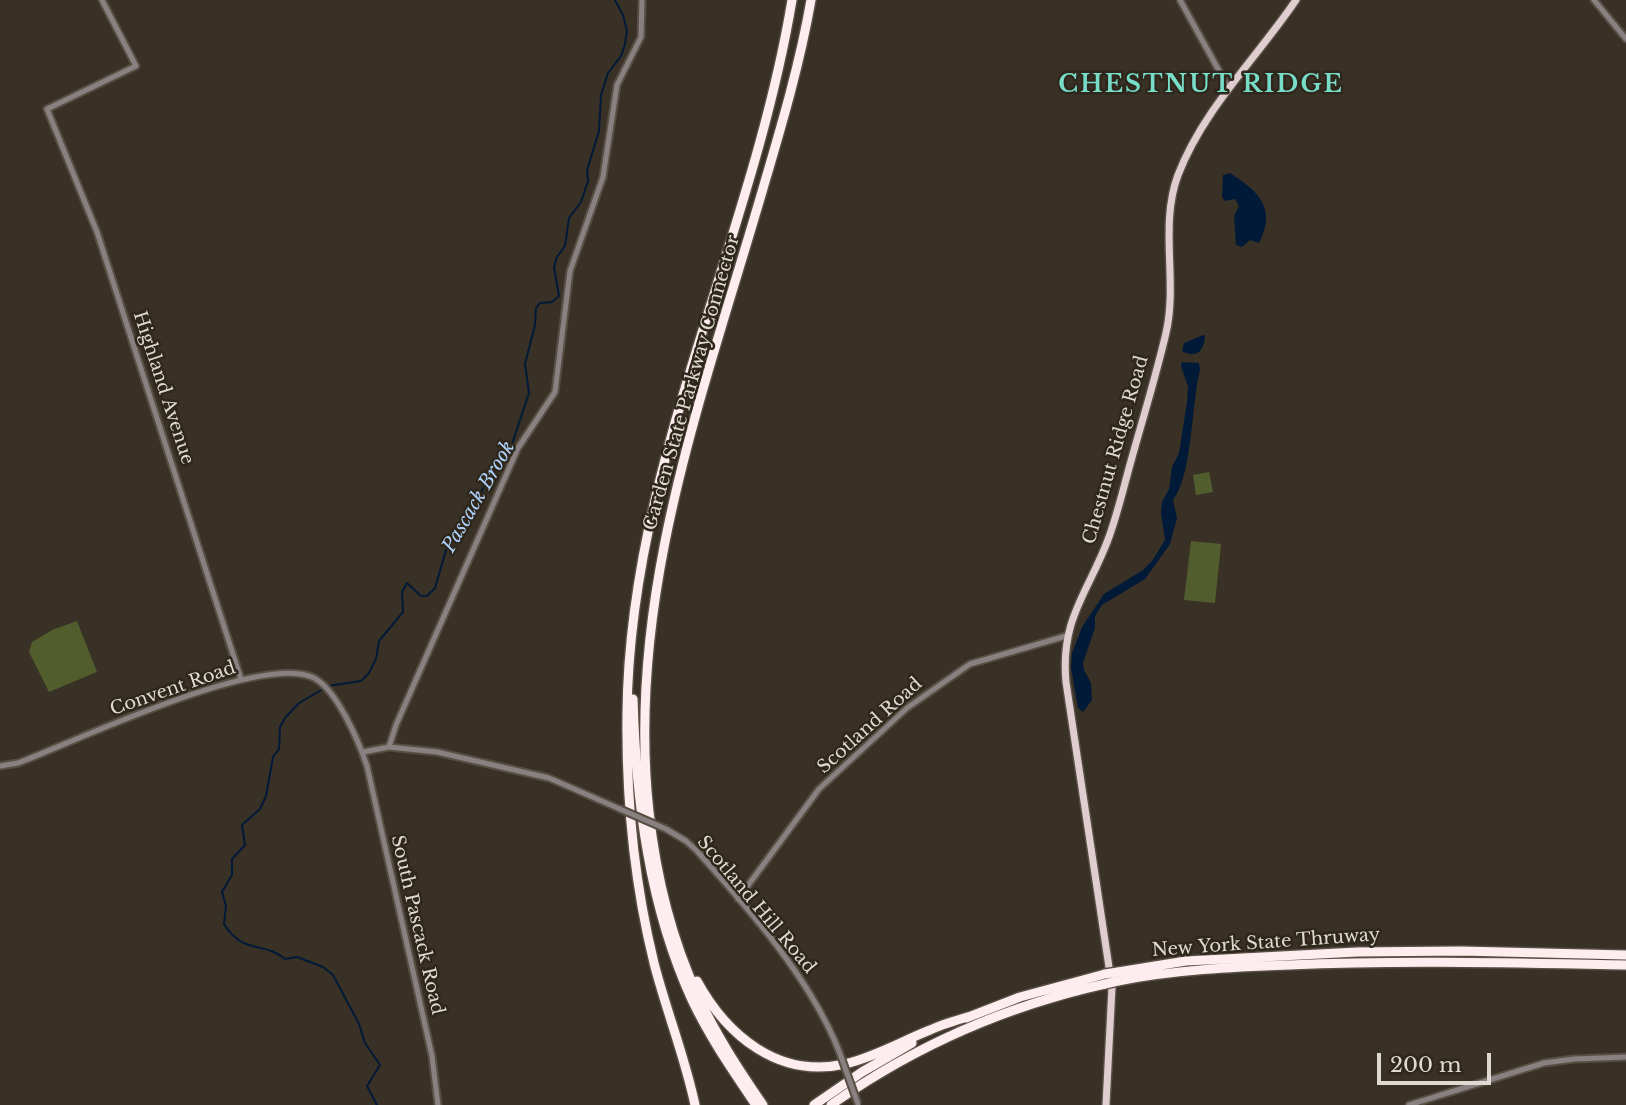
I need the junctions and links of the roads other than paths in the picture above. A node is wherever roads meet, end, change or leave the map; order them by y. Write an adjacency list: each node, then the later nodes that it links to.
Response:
1 (102, 0): 12 (street, Highland Avenue)
2 (642, 0): 13 (street)
3 (792, 0): 10 (highway, Garden State Parkway Connector)
4 (811, 0): 17 (highway, Garden State Parkway Connector)
5 (1180, 0): 9 (street)
6 (1296, 0): 9 (main road, Chestnut Ridge Road)
7 (1594, 0): 8 (street)
8 (1626, 39)
9 (1228, 87): 11 (main road, Chestnut Ridge Road)
10 (635, 606): 23 (highway); 29 (highway)
11 (1066, 636): 16 (street, Scotland Road); 33 (main road, Chestnut Ridge Road)
12 (241, 679): 14 (street, Convent Road); 15 (street, Convent Road)
13 (389, 747): 14 (street, Scotland Hill Road); 16 (street, Scotland Hill Road, bridge)
14 (363, 752): 26 (street, South Pascack Road)
15 (0, 766)
16 (738, 899): 25 (street, Scotland Hill Road, bridge)
17 (666, 905): 22 (highway); 30 (highway)
18 (1626, 955): 20 (highway, New York State Thruway)
19 (1626, 965): 20 (highway, New York State Thruway)
20 (1118, 976): 21 (highway, New York State Thruway, bridge)
21 (1105, 979): 22 (highway, New York State Thruway); 32 (highway, New York State Thruway)
22 (971, 1016): 31 (highway, New York State Thruway)
23 (680, 1053): 27 (highway); 28 (highway)
24 (1626, 1057): 34 (street)
25 (858, 1104)
26 (438, 1105)
27 (689, 1105)
28 (695, 1105)
29 (756, 1105)
30 (763, 1105)
31 (814, 1105)
32 (831, 1105)
33 (1106, 1105)
34 (1409, 1105)

